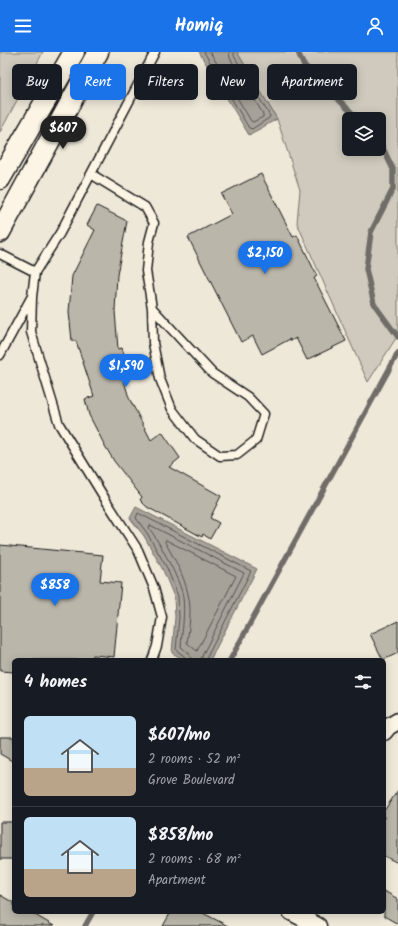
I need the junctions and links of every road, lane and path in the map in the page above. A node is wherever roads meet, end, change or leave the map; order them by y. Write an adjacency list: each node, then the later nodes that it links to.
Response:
1 (74, 52): 5 (street)
2 (98, 52): 6 (street)
3 (155, 52): 4 (lane)
4 (91, 174): 8 (lane); 10 (lane)
5 (0, 178)
6 (0, 232)
7 (0, 254): 8 (lane)
8 (35, 272): 9 (lane)
9 (32, 297): 11 (lane); 12 (lane)
10 (152, 308): 10 (lane)
11 (0, 355)
12 (153, 658)
13 (398, 721): 14 (street)
14 (386, 730)
15 (296, 914): 16 (street)
16 (318, 926)

